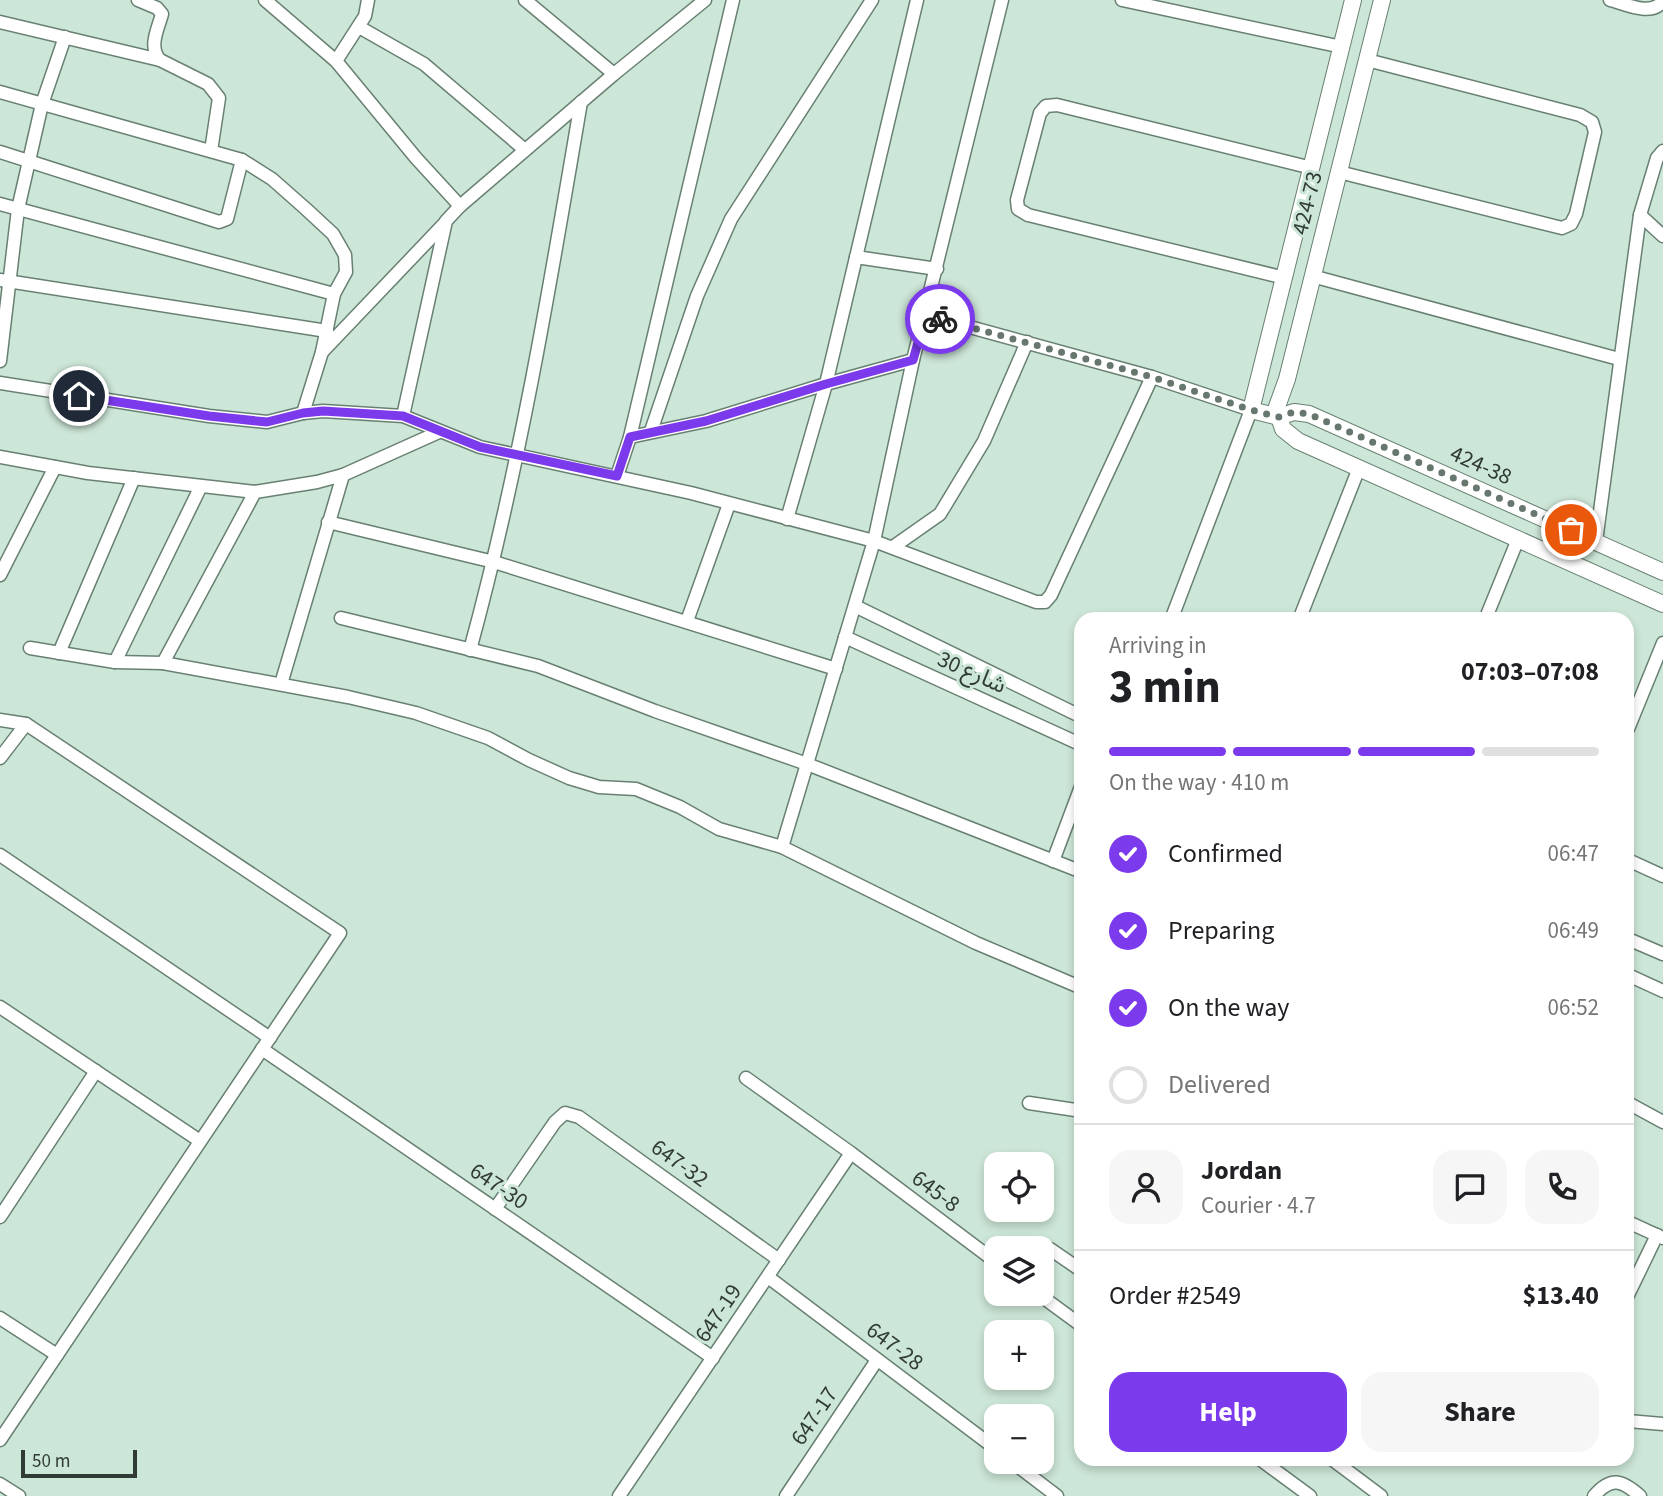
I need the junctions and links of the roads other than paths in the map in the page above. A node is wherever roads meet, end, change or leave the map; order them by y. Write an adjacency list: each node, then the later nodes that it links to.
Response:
1 (138, 0): 19 (street)
2 (265, 0): 21 (street)
3 (368, 0): 16 (street)
4 (525, 0): 22 (street)
5 (705, 0): 22 (street)
6 (733, 0): 62 (street)
7 (873, 0): 60 (street)
8 (917, 0): 40 (street)
9 (1002, 0): 41 (street)
10 (1122, 0): 18 (street)
11 (1353, 0): 18 (street, 424-73)
12 (1382, 0): 20 (street, 424-73)
13 (1610, 0): 14 (street)
14 (1663, 1)
15 (0, 22): 17 (street)
16 (359, 27): 21 (street); 26 (street)
17 (65, 37): 19 (street); 25 (street)
18 (1342, 47): 32 (street, 424-73)
19 (160, 60): 29 (street)
20 (1367, 60): 33 (street, 424-73); 33 (street)
21 (336, 61): 35 (street)
22 (614, 74): 24 (street)
23 (0, 92): 25 (street)
24 (581, 102): 26 (street); 63 (street)
25 (42, 104): 29 (street); 31 (street)
26 (525, 150): 35 (street)
27 (1663, 151): 37 (street)
28 (0, 152): 31 (street)
29 (211, 152): 30 (street)
30 (242, 160): 31 (street); 45 (street)
31 (29, 161): 36 (street)
32 (1312, 168): 43 (street, 424-73); 43 (street)
33 (1339, 172): 42 (street, 424-73)
34 (0, 204): 36 (street)
35 (460, 206): 38 (street)
36 (18, 209): 44 (street); 45 (street)
37 (1640, 215): 39 (street); 50 (street)
38 (446, 221): 49 (street); 58 (street)
39 (1663, 236)
40 (856, 257): 41 (street); 55 (street)
41 (937, 269): 46 (street)
42 (1312, 276): 50 (street); 59 (street, 424-73)
43 (1285, 278): 56 (street, 424-73)
44 (5, 281): 47 (street); 52 (street)
45 (334, 294): 47 (street)
46 (926, 315): 48 (street, 424-38); 51 (street)
47 (327, 331): 49 (street)
48 (1027, 342): 53 (street, 424-38); 78 (street)
49 (322, 352): 57 (street)
50 (1619, 359): 77 (street)
51 (913, 360): 55 (street); 76 (street)
52 (0, 361)
53 (1152, 377): 56 (street, 424-38); 78 (street)
54 (0, 383): 57 (street)
55 (826, 384): 60 (street); 73 (street)
56 (1251, 410): 59 (street, 424-38); 84 (street)
57 (303, 413): 58 (street)
58 (403, 416): 61 (street)
59 (1276, 416): 66 (street); 77 (street, 424-38)
60 (651, 431): 62 (street)
61 (439, 432): 63 (street); 67 (street)
62 (630, 437): 68 (street)
63 (516, 456): 68 (street); 79 (street)
64 (0, 457): 65 (street)
65 (55, 467): 69 (street); 81 (street)
66 (1359, 468): 75 (street); 85 (street)
67 (343, 475): 71 (street); 74 (street)
68 (617, 476): 72 (street)
69 (134, 478): 70 (street); 93 (street)
70 (201, 486): 71 (street); 94 (street)
71 (255, 492): 95 (street)
72 (729, 504): 73 (street); 88 (street)
73 (787, 519): 76 (street)
74 (328, 522): 79 (street); 97 (street)
75 (1518, 539): 82 (street); 86 (street)
76 (874, 541): 78 (street); 83 (street)
77 (1597, 541): 80 (street, 424-38)
78 (893, 547)
79 (494, 562): 88 (street); 92 (street)
80 (1663, 572)
81 (0, 575)
82 (1663, 604)
83 (855, 606): 89 (street); 98 (street, شارع 30)
84 (1174, 612)
85 (1302, 612)
86 (1488, 612)
87 (341, 618): 92 (street)
88 (687, 621): 96 (street)
89 (845, 638): 96 (street); 102 (street, شارع 30)
90 (1663, 643): 99 (street)
91 (30, 648): 93 (street)
92 (470, 650): 104 (street)
93 (59, 653): 94 (street)
94 (115, 662): 95 (street)
95 (163, 663): 97 (street)
96 (836, 669): 104 (street)
97 (281, 684): 106 (street)
98 (1074, 713)
99 (1634, 714)
100 (0, 720): 101 (street)
101 (26, 724): 103 (street); 118 (street)
102 (1074, 741)
103 (0, 758)
104 (807, 764): 106 (street); 108 (street)
105 (1074, 805): 108 (street)
106 (782, 847): 115 (street)
107 (0, 855): 118 (street)
108 (1053, 861): 110 (street)
109 (1634, 863): 111 (street)
110 (1074, 869)
111 (1663, 876)
112 (1634, 942): 113 (street)
113 (1663, 954)
114 (1634, 978): 116 (street)
115 (1074, 985)
116 (1663, 990)
117 (0, 1007): 120 (street)
118 (270, 1038): 119 (street)
119 (262, 1049): 126 (street); 128 (street, 647-30)
120 (96, 1071): 126 (street); 129 (street)
121 (746, 1078): 127 (street, 645-8)
122 (1029, 1103): 124 (street)
123 (1634, 1106): 125 (street)
124 (1074, 1110)
125 (1663, 1122)
126 (200, 1141): 141 (street)
127 (851, 1153): 133 (street, 645-8); 134 (street, 647-19)
128 (495, 1209): 134 (street, 647-32); 142 (street, 647-30)
129 (0, 1217)
130 (1634, 1225): 131 (street)
131 (1660, 1237): 137 (street)
132 (1054, 1252): 135 (street)
133 (984, 1253)
134 (779, 1260): 136 (street, 647-19)
135 (1074, 1266)
136 (768, 1277): 142 (street, 647-19); 143 (street, 647-28)
137 (1634, 1284)
138 (1054, 1305): 140 (street)
139 (0, 1318): 141 (street)
140 (1074, 1320)
141 (57, 1355): 146 (street)
142 (713, 1358): 154 (street, 647-19)
143 (877, 1360): 147 (street, 647-28); 155 (street, 647-17)
144 (1634, 1422): 145 (street)
145 (1663, 1424)
146 (0, 1440)
147 (984, 1440)
148 (1269, 1466): 156 (street)
149 (1341, 1466): 157 (street)
150 (1028, 1474): 152 (street)
151 (0, 1484): 153 (street)
152 (1054, 1495)
153 (19, 1496)
154 (619, 1496)
155 (786, 1496)
156 (1310, 1496)
157 (1381, 1496)
158 (1594, 1496): 159 (street)
159 (1640, 1496)

